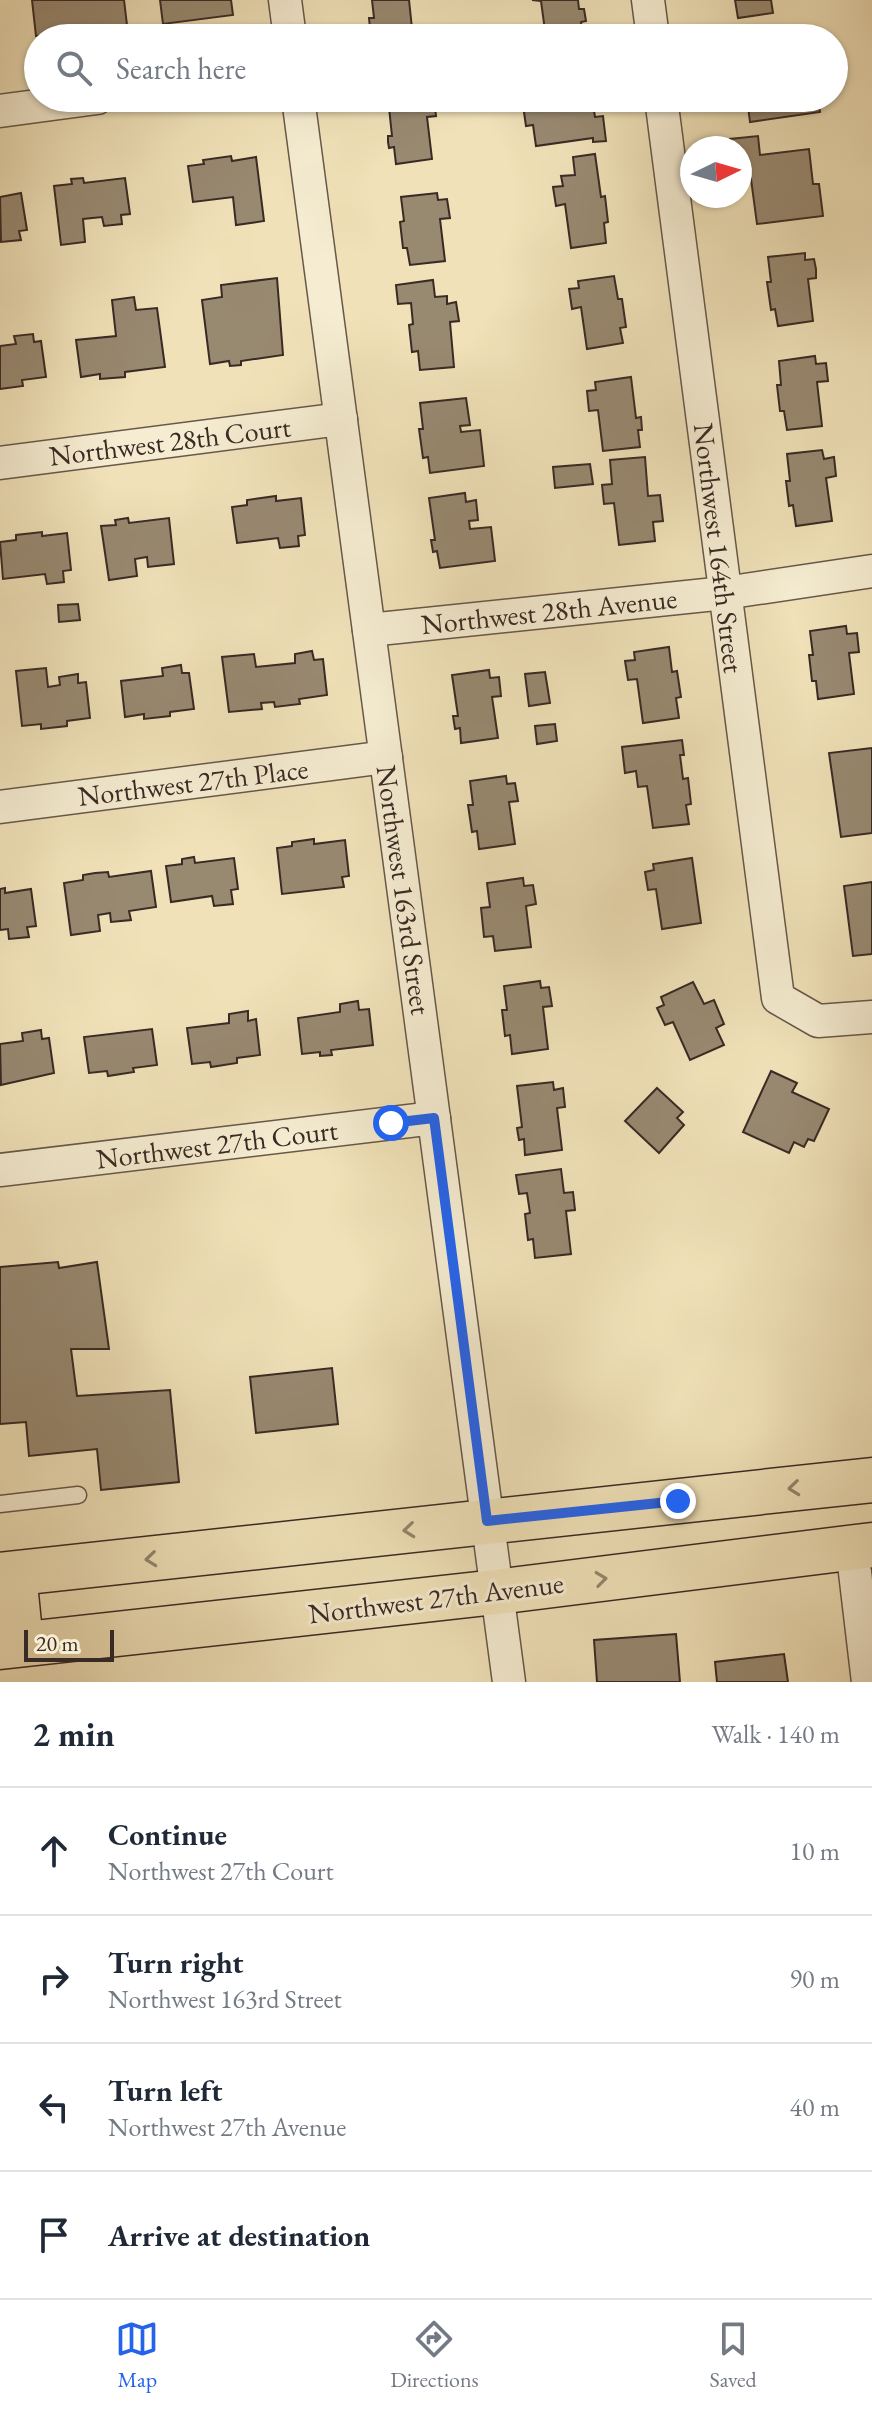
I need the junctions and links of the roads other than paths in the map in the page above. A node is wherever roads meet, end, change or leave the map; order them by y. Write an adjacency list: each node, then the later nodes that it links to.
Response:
1 (285, 0): 3 (street)
2 (648, 0): 4 (street)
3 (288, 24)
4 (651, 24)
5 (24, 108): 6 (street)
6 (0, 111)
7 (300, 112): 9 (street, Northwest 163rd Street)
8 (663, 112): 12 (street, Northwest 164th Street)
9 (341, 419): 10 (street, Northwest 28th Court); 13 (street, Northwest 163rd Street)
10 (0, 463)
11 (872, 571): 12 (street, Northwest 28th Avenue)
12 (725, 593): 13 (street, Northwest 28th Avenue); 16 (street, Northwest 164th Street)
13 (369, 630): 14 (street, Northwest 163rd Street)
14 (386, 757): 15 (street, Northwest 27th Place); 17 (street, Northwest 163rd Street)
15 (0, 807)
16 (872, 1017)
17 (434, 1118): 18 (street, Northwest 27th Court); 22 (street, Northwest 163rd Street)
18 (0, 1170)
19 (872, 1480): 22 (main road, one-way to 22)
20 (78, 1495): 21 (lane)
21 (0, 1504)
22 (487, 1521): 24 (main road, one-way to 24); 25 (street, Northwest 163rd Street)
23 (862, 1546): 25 (main road, Northwest 27th Avenue, one-way to 23); 28 (street)
24 (7, 1574): 26 (main road)
25 (496, 1592): 26 (main road, Northwest 27th Avenue); 27 (street, Northwest 163rd Street)
26 (10, 1645)
27 (502, 1681)
28 (868, 1682)

